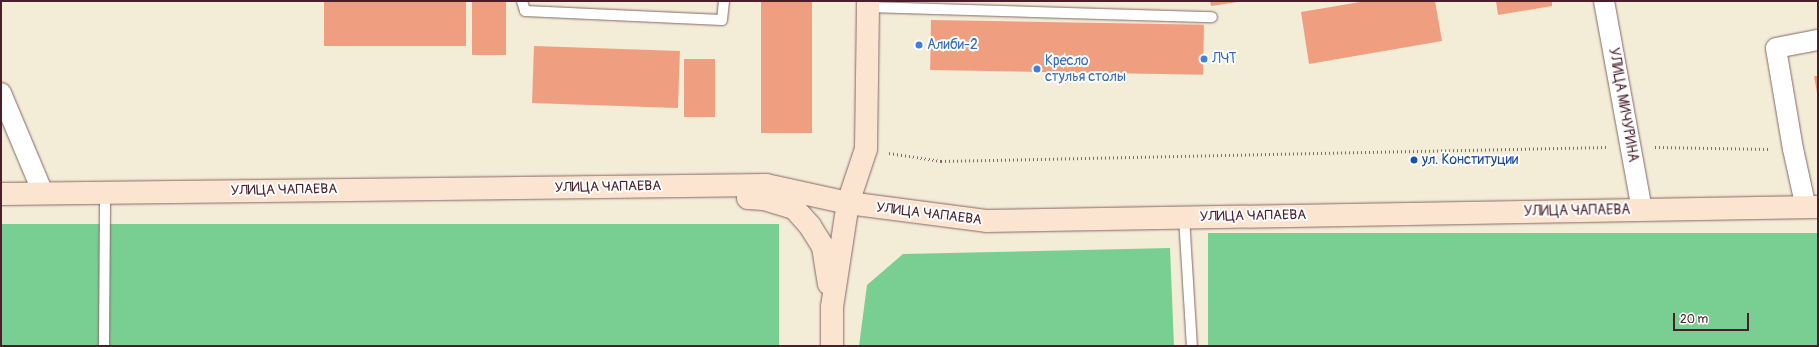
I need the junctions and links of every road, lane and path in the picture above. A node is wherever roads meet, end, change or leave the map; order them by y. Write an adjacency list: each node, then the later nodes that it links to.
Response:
1 (522, 1): 2 (lane)
2 (724, 1)
3 (1604, 1): 8 (street, УЛИЦА МИЧУРИНА)
4 (868, 4): 5 (lane); 9 (main road)
5 (1212, 17)
6 (1818, 40): 10 (street)
7 (1, 93): 13 (street)
8 (1631, 147): 9 (path); 10 (path); 17 (street, УЛИЦА МИЧУРИНА)
9 (866, 149): 15 (main road)
10 (1794, 149): 16 (street)
11 (649, 186): 12 (main road, УЛИЦА ЧАПАЕВА); 15 (main road, УЛИЦА ЧАПАЕВА); 19 (main road)
12 (105, 192): 13 (main road, УЛИЦА ЧАПАЕВА); 20 (lane)
13 (43, 193): 14 (main road, УЛИЦА ЧАПАЕВА)
14 (1, 194)
15 (848, 203): 18 (main road, УЛИЦА ЧАПАЕВА); 19 (main road)
16 (1812, 207): 17 (main road, УЛИЦА ЧАПАЕВА)
17 (1642, 210): 18 (main road, УЛИЦА ЧАПАЕВА)
18 (1184, 218): 22 (lane)
19 (832, 307): 21 (main road)
20 (104, 346)
21 (832, 346)
22 (1192, 346)

